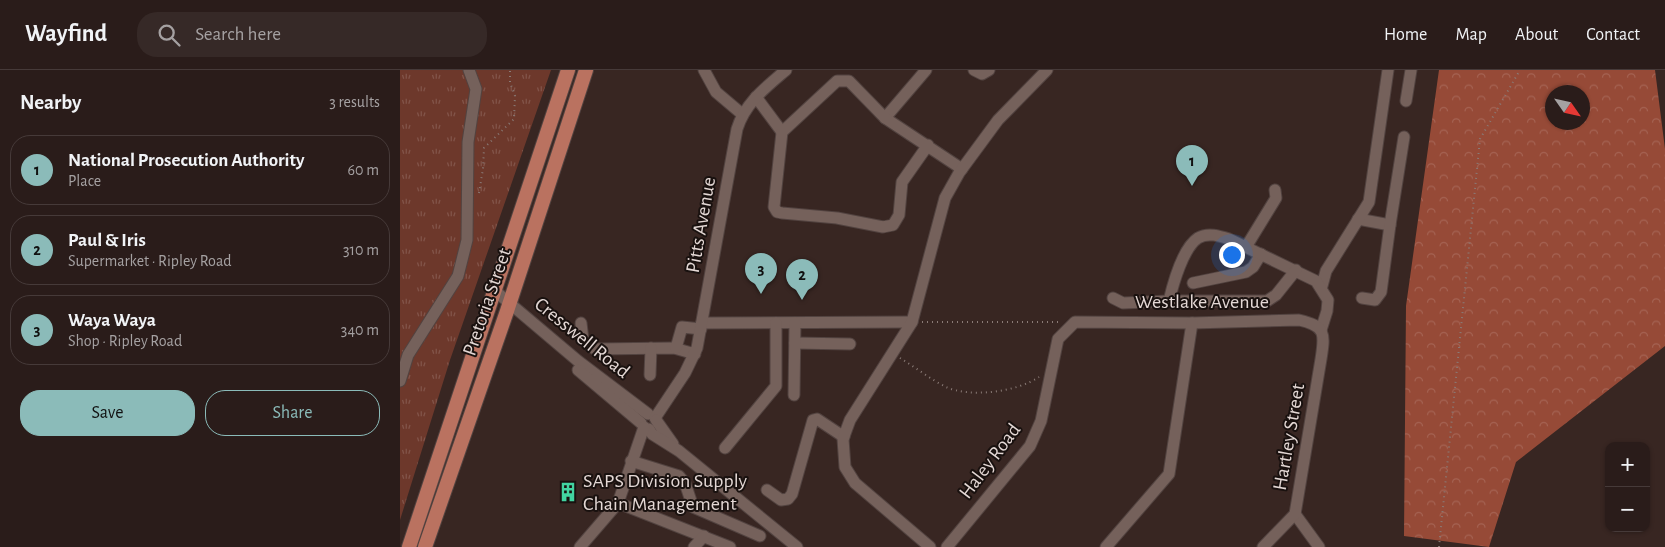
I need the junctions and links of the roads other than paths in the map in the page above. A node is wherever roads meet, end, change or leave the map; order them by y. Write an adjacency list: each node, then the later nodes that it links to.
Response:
1 (469, 70): 49 (street)
2 (568, 70): 29 (main road, Pretoria Street)
3 (586, 70): 34 (main road, Pretoria Street)
4 (704, 70): 14 (street)
5 (786, 70): 12 (street, Pitts Avenue)
6 (926, 70): 15 (street)
7 (974, 70): 8 (street)
8 (989, 70)
9 (1047, 70): 19 (street)
10 (1388, 70): 21 (street)
11 (1411, 70): 13 (street)
12 (756, 97): 14 (street, Pitts Avenue); 16 (street)
13 (1406, 101)
14 (742, 114): 41 (street, Pitts Avenue)
15 (885, 118): 16 (street); 18 (street)
16 (782, 132): 18 (street)
17 (1404, 137): 22 (street)
18 (928, 145): 19 (street)
19 (962, 169): 36 (street)
20 (1275, 190): 23 (street)
21 (1358, 219): 22 (street); 25 (street)
22 (1390, 225): 31 (street)
23 (1246, 247): 24 (street); 33 (street)
24 (1261, 254): 26 (street); 27 (street)
25 (1336, 256): 28 (street); 32 (street, Hartley Street)
26 (1296, 270): 28 (street); 33 (street)
27 (1193, 283)
28 (1322, 286): 32 (street)
29 (492, 295): 34 (street, Cresswell Road); 60 (main road, Pretoria Street)
30 (1113, 298): 33 (street)
31 (1362, 298)
32 (1328, 300): 42 (street, Hartley Street)
33 (1169, 301)
34 (508, 307): 51 (street, Cresswell Road); 61 (main road, Pretoria Street)
35 (796, 322): 36 (street); 39 (street); 43 (street)
36 (912, 322): 52 (street)
37 (1089, 322): 40 (street, Westlake Avenue); 67 (street, Haley Road)
38 (581, 323): 45 (street)
39 (776, 323): 41 (street); 53 (street)
40 (1192, 323): 42 (street, Westlake Avenue); 68 (street)
41 (702, 326): 46 (street); 47 (street, Pitts Avenue)
42 (1318, 326): 57 (street, Hartley Street)
43 (795, 343): 44 (street); 50 (street)
44 (850, 344)
45 (651, 348): 46 (street); 48 (street)
46 (676, 348): 47 (street)
47 (694, 354): 51 (street, Pitts Avenue)
48 (650, 374)
49 (400, 380)
50 (794, 395)
51 (649, 421): 54 (street); 65 (street, Cresswell Road)
52 (844, 437): 55 (street); 66 (street)
53 (725, 448)
54 (631, 461): 56 (street); 59 (street)
55 (767, 490)
56 (618, 503): 58 (street); 62 (street)
57 (1294, 514): 69 (street, Hartley Street); 70 (street)
58 (704, 536): 63 (street); 64 (street)
59 (760, 536)
60 (409, 547)
61 (425, 547)
62 (580, 547)
63 (694, 547)
64 (730, 547)
65 (797, 547)
66 (930, 547)
67 (947, 547)
68 (1106, 547)
69 (1263, 547)
70 (1319, 547)

